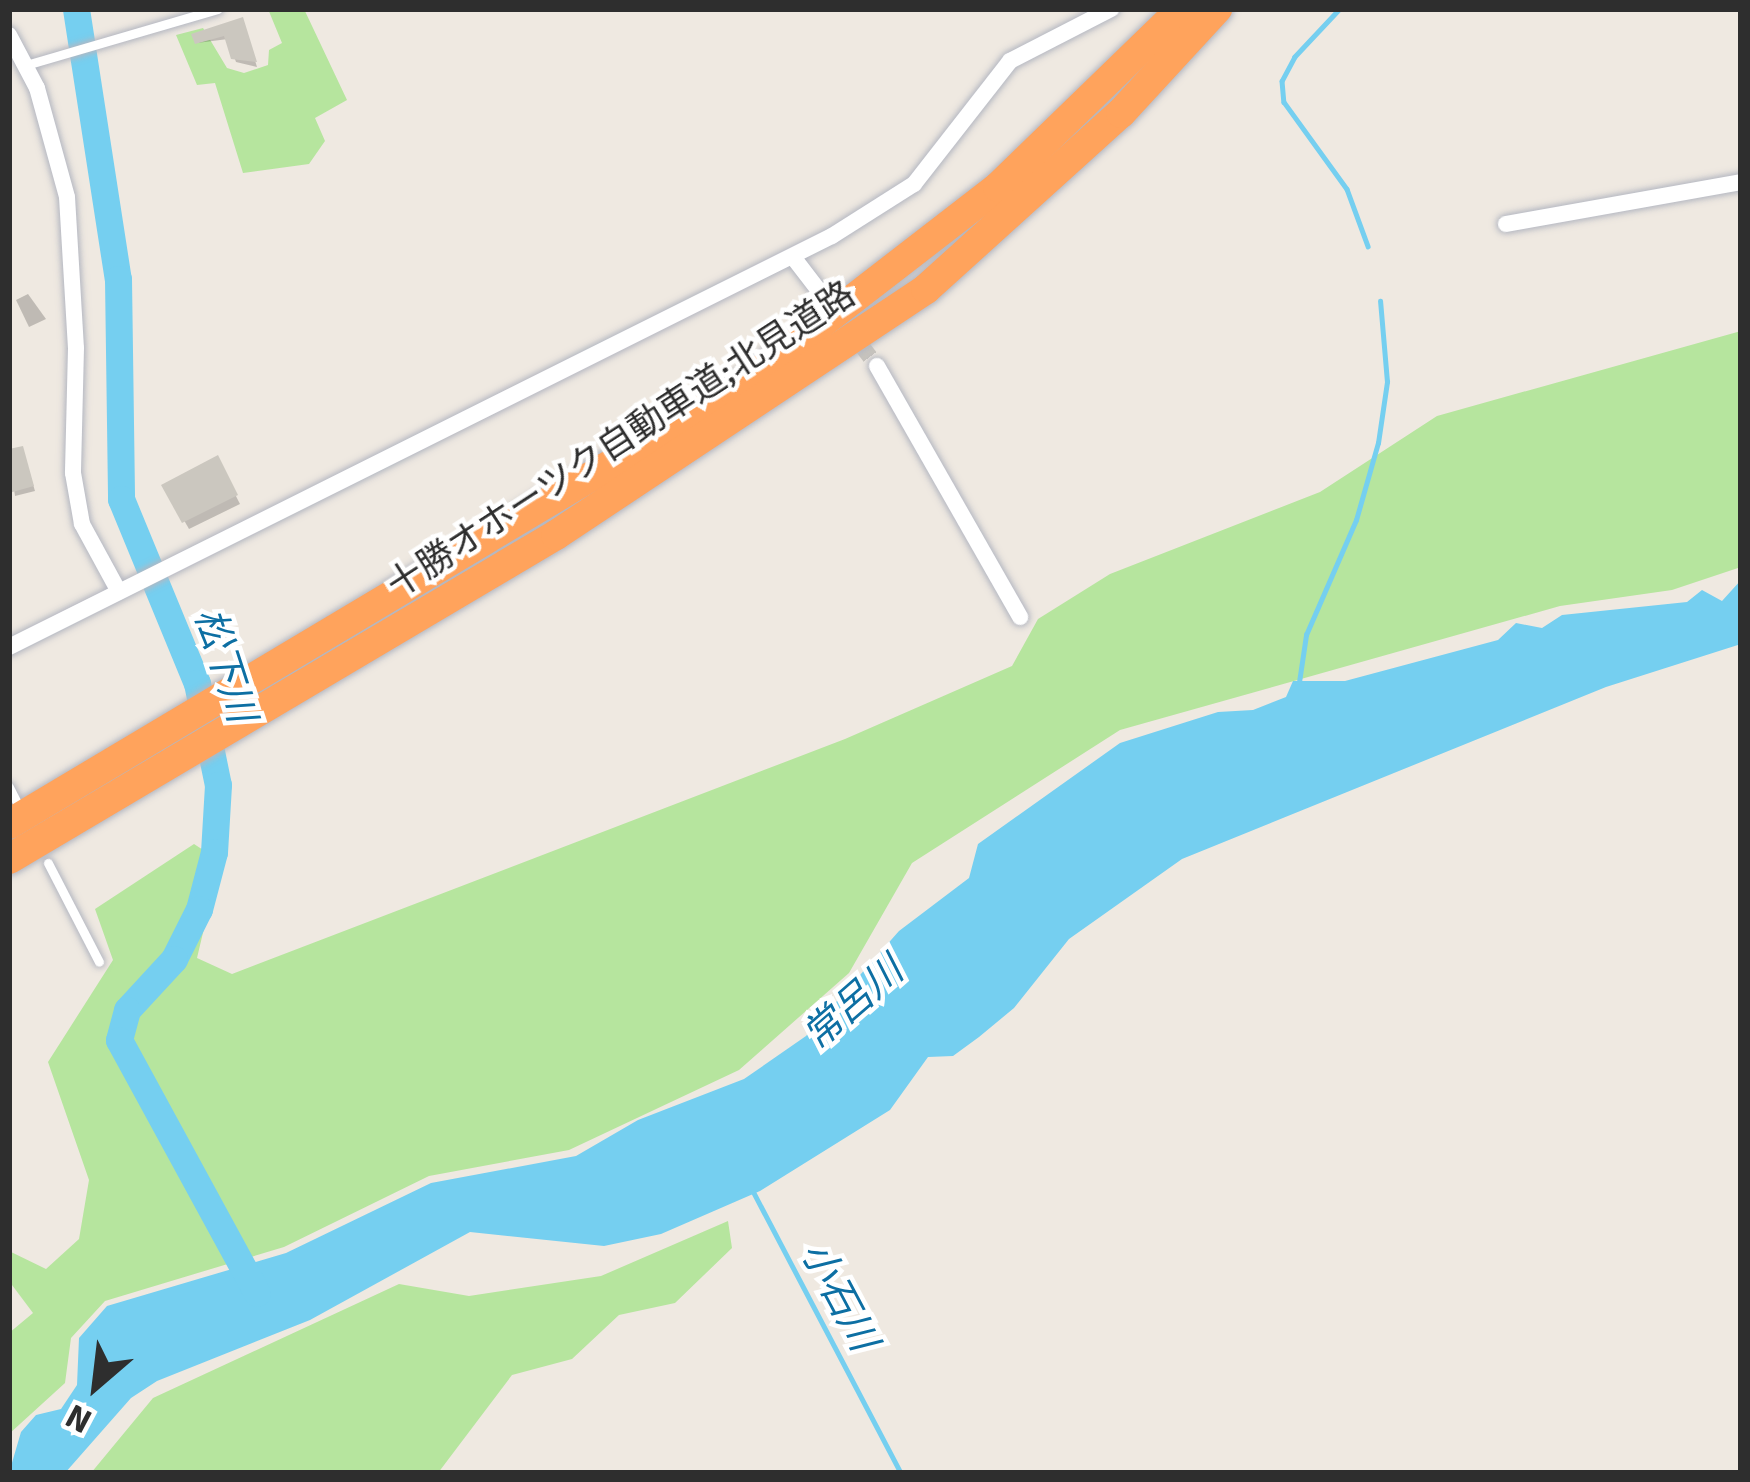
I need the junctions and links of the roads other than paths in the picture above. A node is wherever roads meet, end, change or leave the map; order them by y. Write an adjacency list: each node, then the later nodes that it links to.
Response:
1 (218, 9): 6 (lane)
2 (1108, 9): 9 (street)
3 (1182, 9): 16 (highway, 十勝オホーツク自動車道;北見道路)
4 (1217, 9): 17 (highway, 十勝オホーツク自動車道;北見道路)
5 (9, 34): 6 (street)
6 (26, 65): 12 (street)
7 (1741, 182): 8 (street)
8 (1506, 224)
9 (793, 257): 10 (street); 12 (street)
10 (824, 296)
11 (878, 366): 13 (street)
12 (119, 592): 14 (street)
13 (1020, 617)
14 (9, 647)
15 (9, 787): 16 (lane)
16 (15, 817)
17 (9, 859)
18 (48, 863): 19 (lane)
19 (99, 962)

